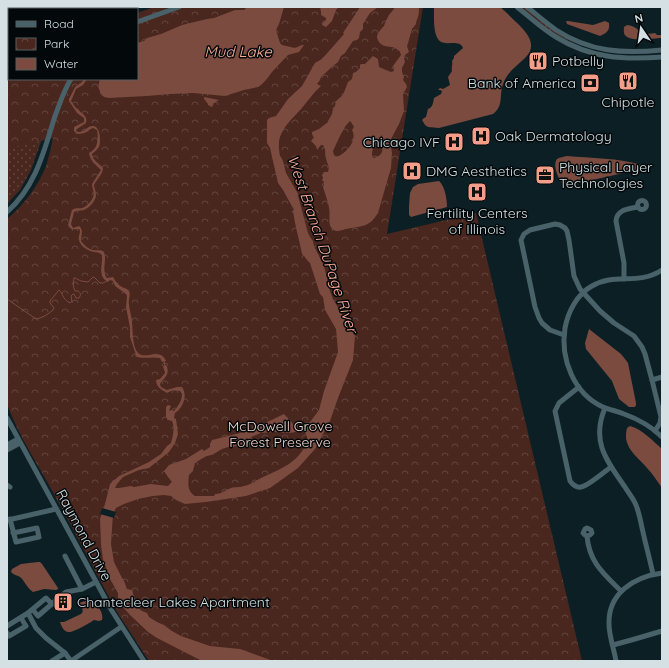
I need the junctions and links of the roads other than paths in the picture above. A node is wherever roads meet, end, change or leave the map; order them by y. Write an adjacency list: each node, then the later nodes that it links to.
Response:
1 (180, 7): 4 (street)
2 (517, 7): 6 (street)
3 (527, 7): 5 (street)
4 (138, 22)
5 (662, 50)
6 (662, 57)
7 (70, 80): 9 (street)
8 (638, 207): 11 (street)
9 (7, 212)
10 (662, 270): 11 (street)
11 (624, 279): 12 (street)
12 (583, 293): 13 (street); 13 (street); 15 (street)
13 (564, 335): 16 (street)
14 (662, 377): 15 (street)
15 (652, 380): 19 (street)
16 (579, 387): 17 (street); 24 (street)
17 (605, 408): 19 (street); 24 (street)
18 (7, 418): 21 (street, Raymond Drive)
19 (655, 431): 20 (street)
20 (662, 437)
21 (19, 441): 22 (street); 23 (street); 25 (street, Raymond Drive)
22 (7, 445)
23 (7, 450)
24 (610, 467): 31 (street)
25 (56, 509): 26 (street); 32 (street, Raymond Drive)
26 (9, 520): 27 (street)
27 (13, 533): 27 (street)
28 (587, 536): 34 (street)
29 (65, 556): 33 (street)
30 (662, 573): 31 (street)
31 (653, 574): 34 (street)
32 (96, 582): 33 (street); 39 (street, Raymond Drive)
33 (82, 589): 35 (street)
34 (621, 591): 42 (street)
35 (52, 604): 36 (street); 36 (street)
36 (30, 612): 37 (street); 43 (street)
37 (21, 618): 38 (street); 41 (street)
38 (8, 624)
39 (122, 627): 45 (street); 46 (street, Raymond Drive)
40 (662, 631): 42 (street)
41 (7, 633)
42 (613, 645): 47 (street)
43 (65, 653): 44 (street); 45 (street)
44 (52, 661)
45 (70, 661)
46 (144, 661)
47 (616, 661)

